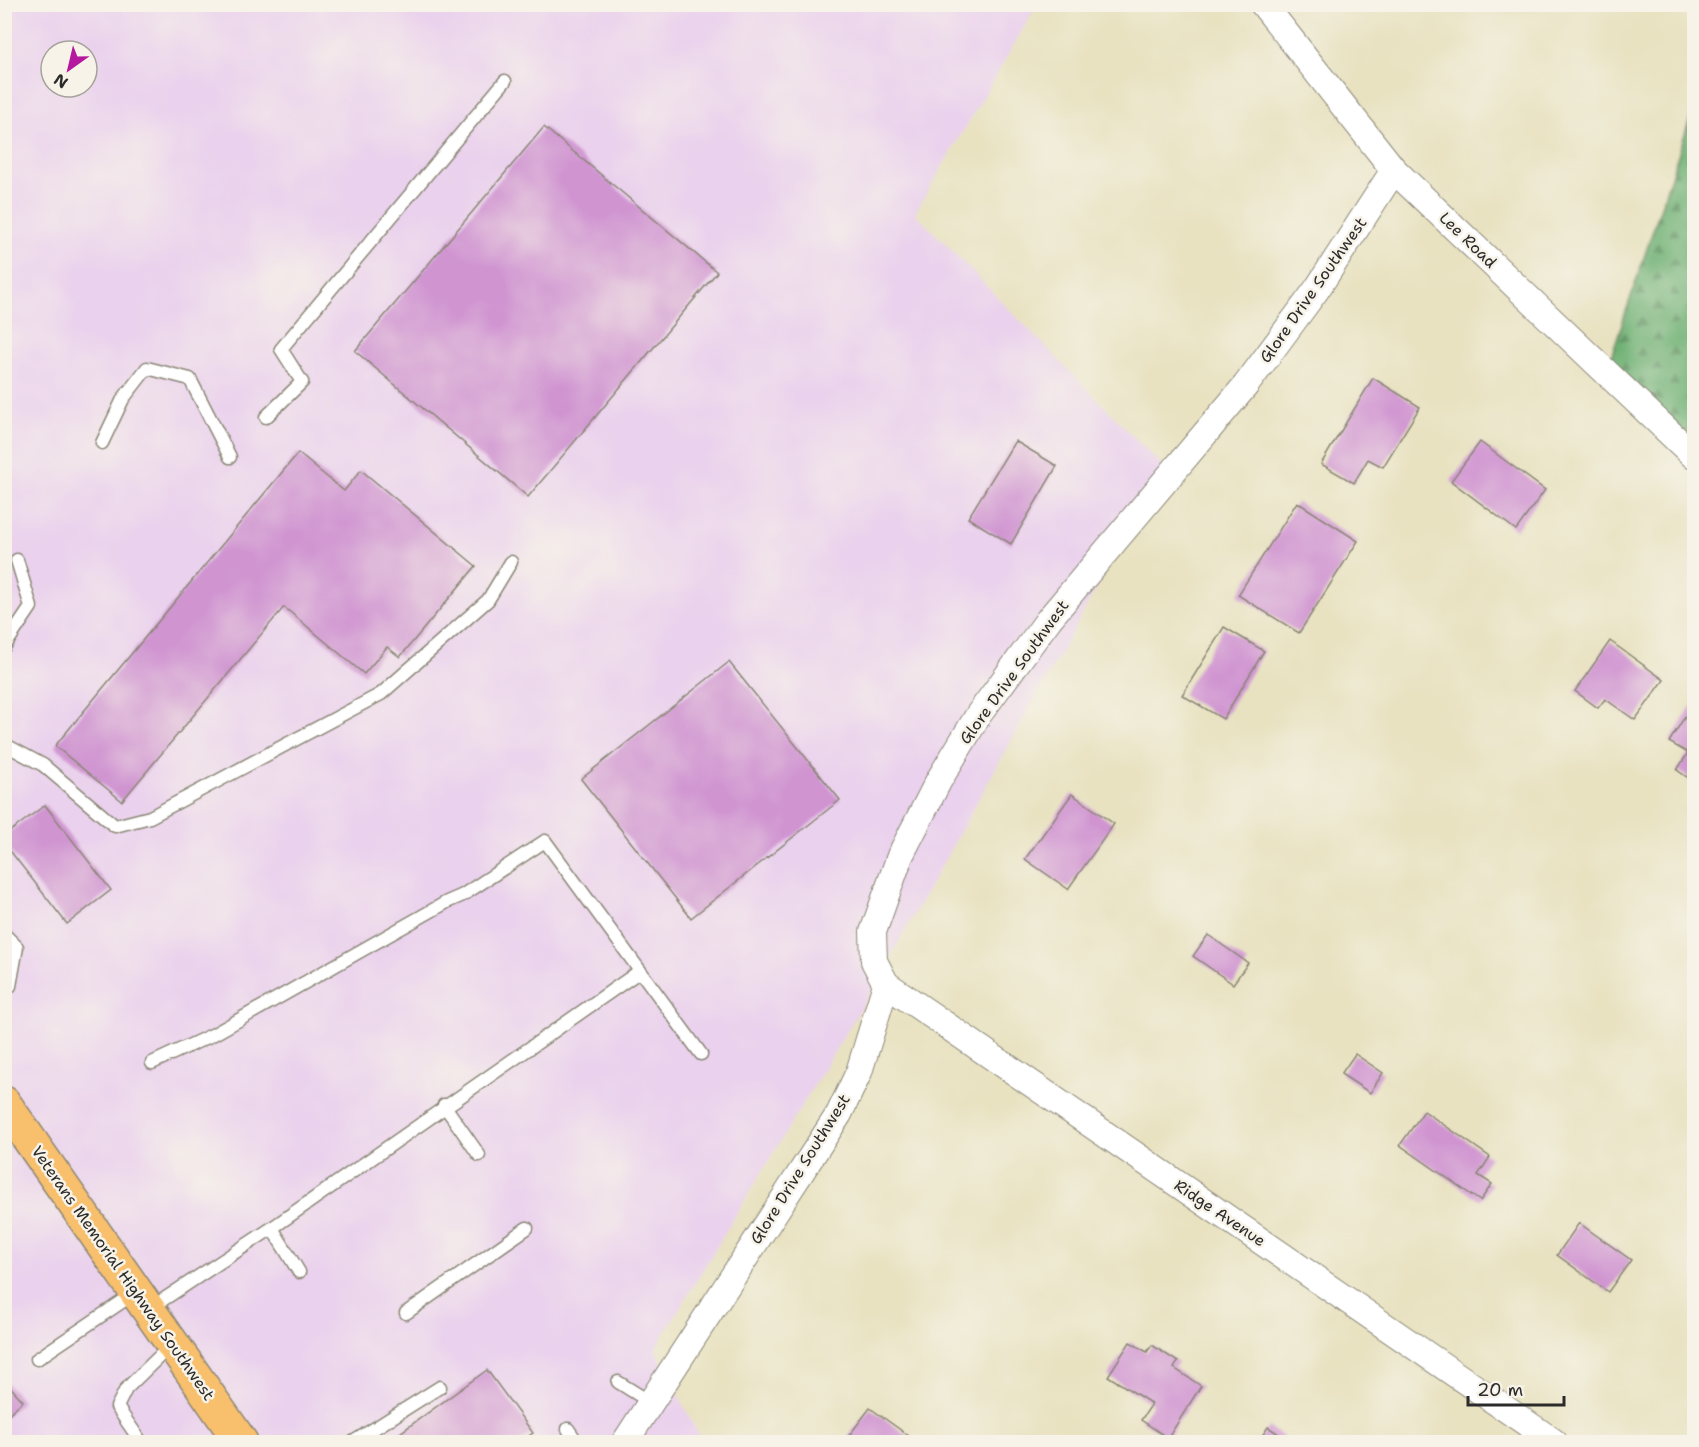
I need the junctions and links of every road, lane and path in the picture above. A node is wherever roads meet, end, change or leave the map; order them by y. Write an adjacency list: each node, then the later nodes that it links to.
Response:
1 (1263, 4): 3 (street, Lee Road)
2 (505, 81): 4 (lane)
3 (1394, 170): 6 (street, Lee Road); 14 (street, Glore Drive Southwest)
4 (266, 417)
5 (102, 443): 7 (lane)
6 (1695, 456)
7 (230, 457)
8 (17, 560): 10 (lane)
9 (511, 562): 11 (lane)
10 (4, 647)
11 (4, 744)
12 (4, 934): 15 (lane)
13 (640, 970): 16 (lane); 17 (lane); 19 (lane)
14 (886, 984): 30 (street, Glore Drive Southwest); 37 (street, Ridge Avenue)
15 (4, 991)
16 (700, 1054)
17 (152, 1063)
18 (4, 1103): 24 (main road, Veterans Memorial Highway Southwest)
19 (444, 1106): 20 (lane); 21 (lane)
20 (479, 1155)
21 (272, 1227): 23 (lane); 24 (lane)
22 (527, 1228): 25 (lane)
23 (299, 1272)
24 (142, 1301): 26 (main road, Veterans Memorial Highway Southwest); 27 (lane)
25 (406, 1313)
26 (172, 1344): 32 (lane); 33 (main road, Veterans Memorial Highway Southwest)
27 (37, 1359)
28 (618, 1382): 30 (lane)
29 (440, 1387): 34 (lane)
30 (650, 1402): 36 (street, Glore Drive Southwest)
31 (568, 1429): 35 (lane)
32 (141, 1443)
33 (241, 1443)
34 (353, 1443)
35 (577, 1443)
36 (625, 1443)
37 (1554, 1443)

